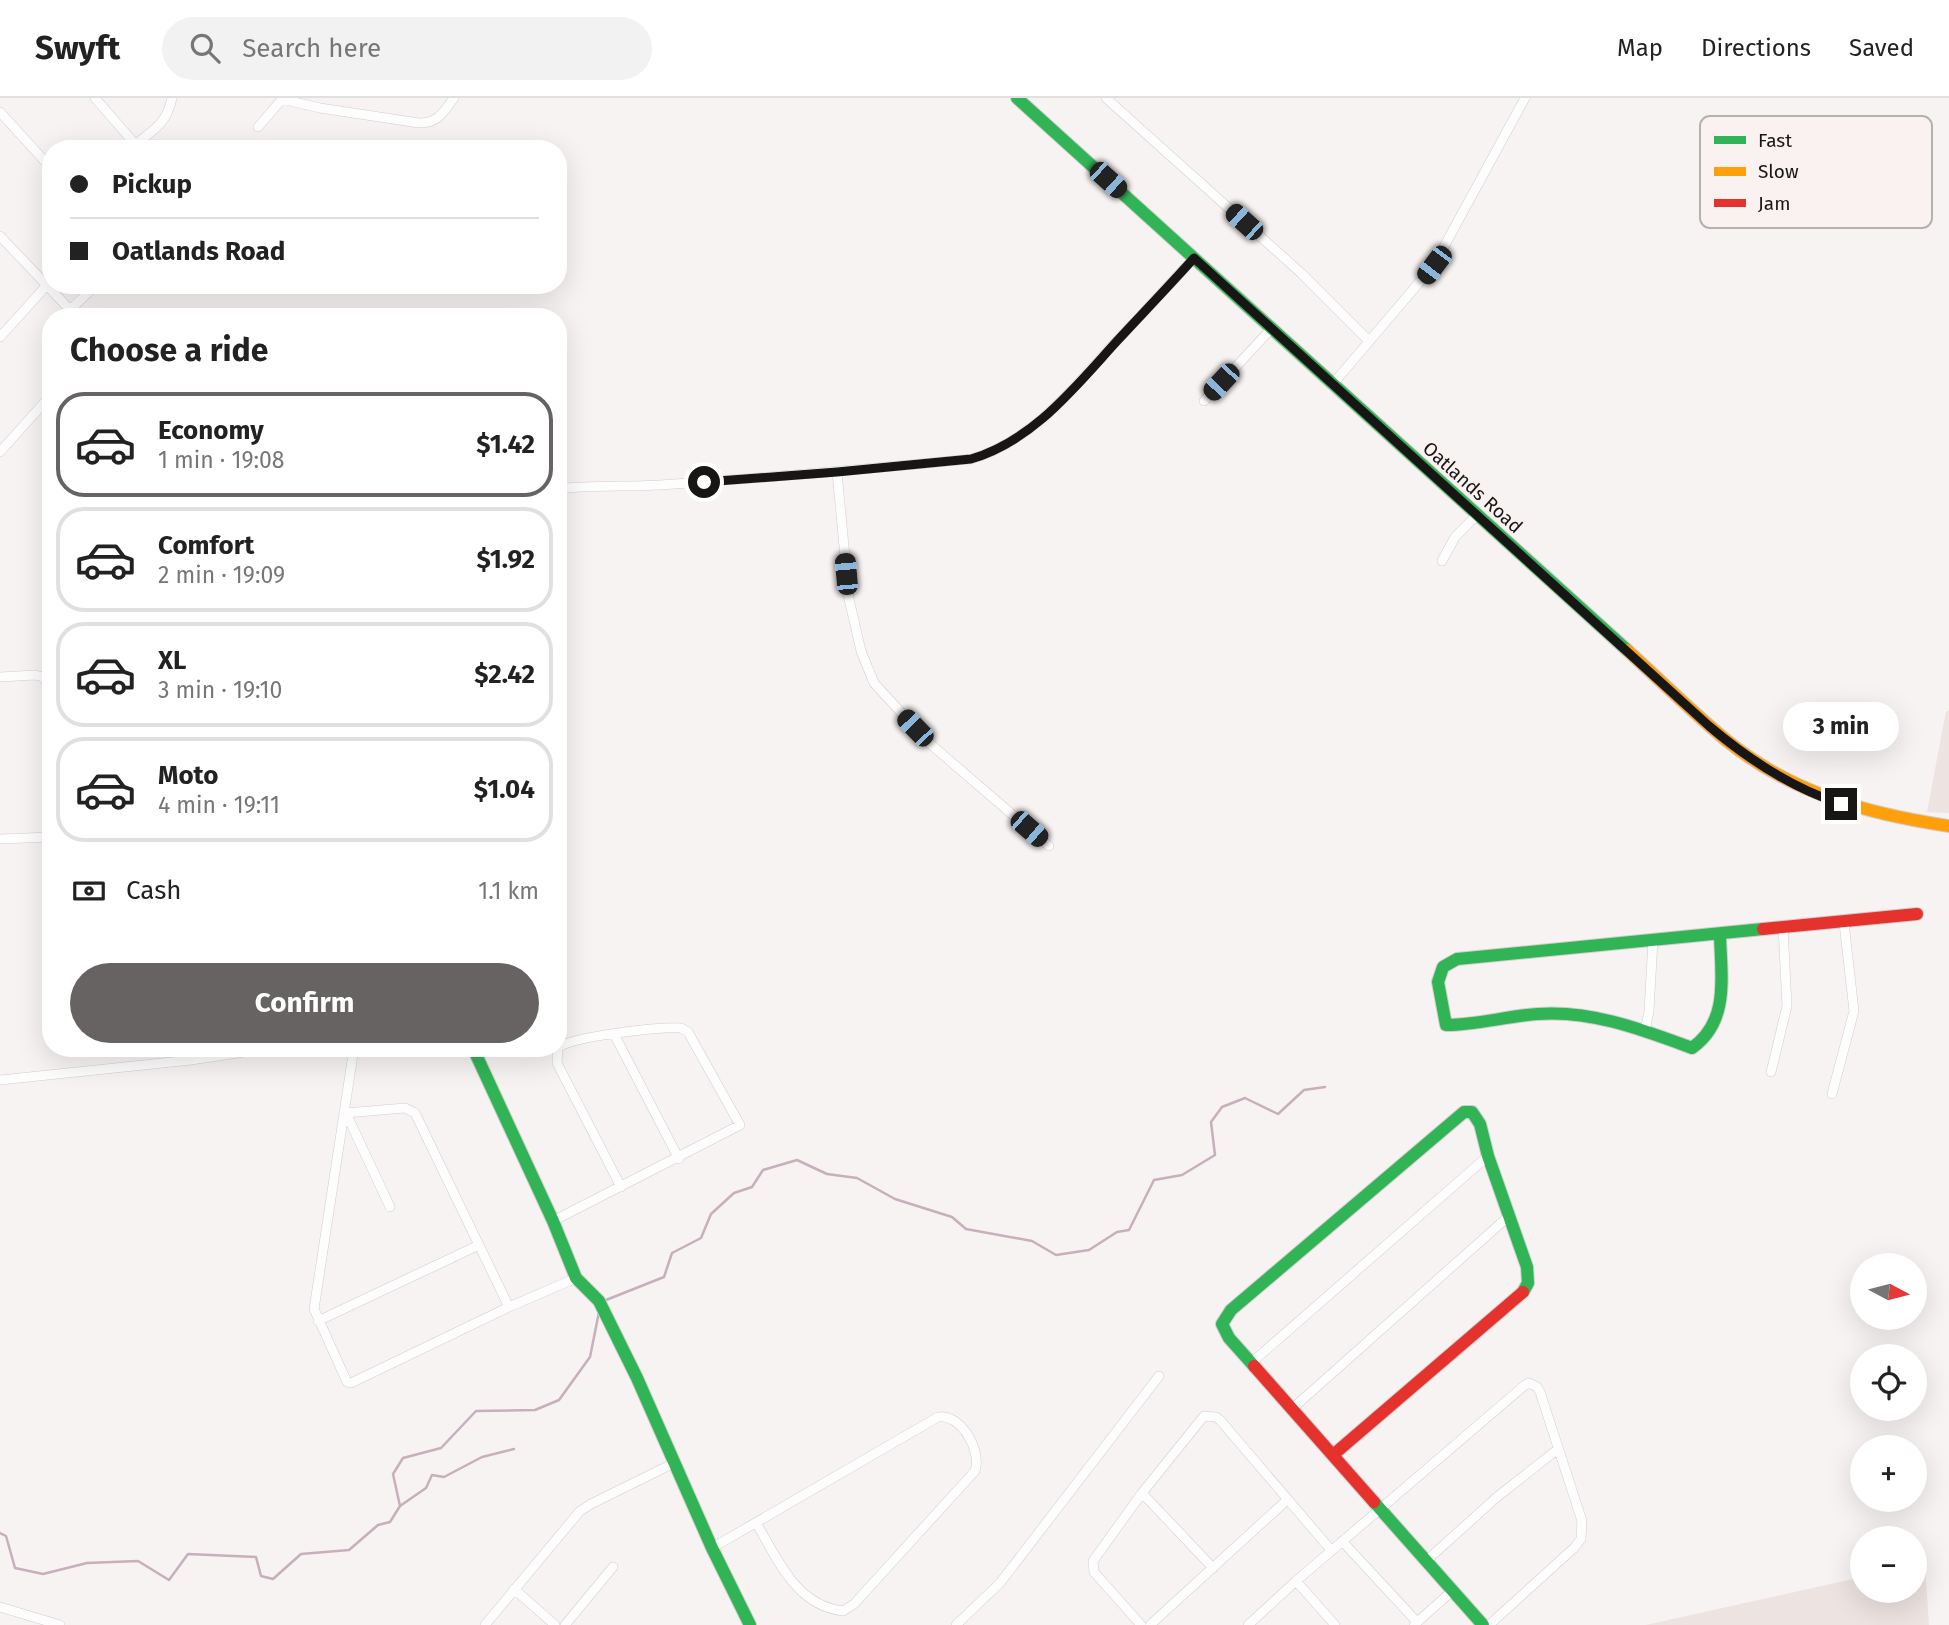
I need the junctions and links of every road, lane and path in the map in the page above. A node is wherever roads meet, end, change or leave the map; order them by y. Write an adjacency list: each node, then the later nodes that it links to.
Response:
1 (95, 98): 10 (street)
2 (172, 98): 11 (street)
3 (282, 98): 4 (street); 9 (street)
4 (454, 98)
5 (1017, 98): 14 (street, Oatlands Road)
6 (1106, 98): 23 (street)
7 (1525, 98): 23 (street)
8 (0, 112): 12 (street)
9 (258, 127)
10 (127, 140)
11 (140, 140)
12 (42, 158)
13 (0, 236): 15 (street)
14 (1194, 258): 21 (street, Oatlands Road); 28 (street)
15 (42, 278)
16 (42, 291): 22 (street)
17 (57, 294): 19 (street)
18 (89, 294): 20 (street)
19 (70, 308)
20 (78, 308)
21 (1272, 328): 24 (street, Oatlands Road); 25 (street)
22 (0, 337)
23 (1368, 340): 24 (street)
24 (1332, 385): 30 (street, Oatlands Road)
25 (1204, 401)
26 (42, 405): 27 (street)
27 (0, 452)
28 (837, 472): 29 (street); 37 (street)
29 (567, 488)
30 (1476, 516): 31 (street); 34 (street, Oatlands Road)
31 (1442, 561)
32 (0, 677): 33 (street)
33 (42, 677)
34 (1949, 826)
35 (42, 837): 36 (street)
36 (0, 839)
37 (1049, 846)
38 (1917, 914): 39 (street)
39 (1844, 923): 40 (street); 52 (street)
40 (1783, 927): 41 (street); 50 (street)
41 (1720, 935): 42 (street); 43 (street)
42 (1653, 940): 43 (street); 43 (street)
43 (1645, 1031)
44 (614, 1034): 45 (street); 55 (street); 55 (street)
45 (567, 1043)
46 (205, 1057): 51 (street)
47 (353, 1057): 53 (street)
48 (476, 1057): 59 (street)
49 (557, 1057): 56 (street)
50 (1771, 1072)
51 (0, 1080)
52 (1832, 1094)
53 (346, 1113): 57 (street); 60 (street); 63 (street)
54 (1488, 1156): 58 (street); 64 (street); 64 (street)
55 (679, 1158): 56 (street)
56 (621, 1187): 59 (street)
57 (390, 1207)
58 (1509, 1216): 66 (street); 68 (street)
59 (553, 1221): 61 (street)
60 (479, 1245): 62 (street); 63 (street)
61 (576, 1278): 62 (street); 69 (street)
62 (509, 1307): 63 (street)
63 (318, 1321)
64 (1251, 1363): 66 (street)
65 (1159, 1376): 91 (street)
66 (1293, 1408): 68 (street)
67 (1558, 1449): 72 (street); 77 (street); 96 (street)
68 (1333, 1455): 72 (street)
69 (674, 1463): 75 (street); 81 (street)
70 (1142, 1493): 71 (street); 79 (street); 92 (street)
71 (1287, 1500): 76 (street); 79 (street)
72 (1379, 1510): 74 (street); 77 (street)
73 (755, 1523): 73 (street); 75 (street)
74 (1342, 1541): 76 (street); 84 (street)
75 (712, 1548): 90 (street)
76 (1331, 1550): 80 (street)
77 (1426, 1561): 82 (street)
78 (613, 1567): 89 (street)
79 (1213, 1568): 93 (street)
80 (1296, 1581): 85 (street); 94 (street)
81 (514, 1589): 87 (street); 88 (street)
82 (1452, 1591): 84 (street); 95 (street)
83 (0, 1607): 86 (street)
84 (1415, 1623)
85 (1333, 1624)
86 (61, 1625)
87 (485, 1625)
88 (555, 1625)
89 (565, 1625)
90 (750, 1625)
91 (956, 1625)
92 (1141, 1625)
93 (1150, 1625)
94 (1248, 1625)
95 (1483, 1625)
96 (1489, 1625)

